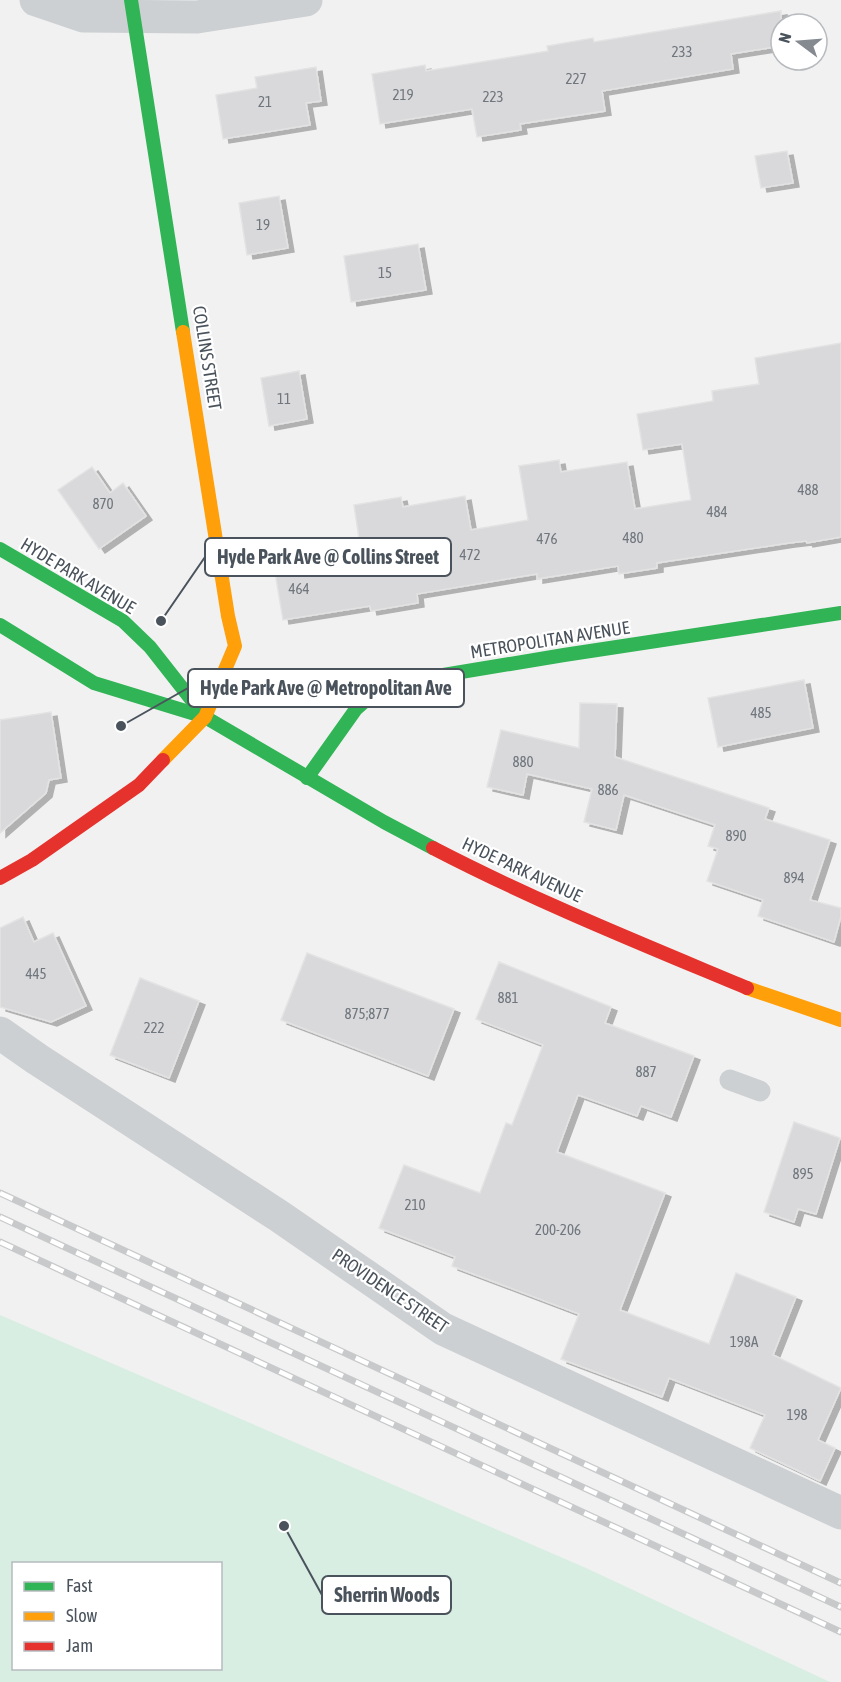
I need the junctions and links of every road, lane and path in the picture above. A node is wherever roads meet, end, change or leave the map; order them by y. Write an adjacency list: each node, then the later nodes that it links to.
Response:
1 (36, 0): 3 (street)
2 (306, 0): 3 (street)
3 (132, 8): 7 (street, COLLINS STREET)
4 (0, 549): 7 (street, HYDE PARK AVENUE)
5 (841, 613): 8 (street, METROPOLITAN AVENUE)
6 (0, 625): 7 (street, HYDE PARK AVENUE)
7 (205, 717): 8 (street, HYDE PARK AVENUE); 9 (street)
8 (307, 778): 10 (street, HYDE PARK AVENUE)
9 (0, 878)
10 (841, 1020)
11 (0, 1033): 14 (street, PROVIDENCE STREET)
12 (730, 1080): 13 (lane)
13 (760, 1091)
14 (841, 1513)

